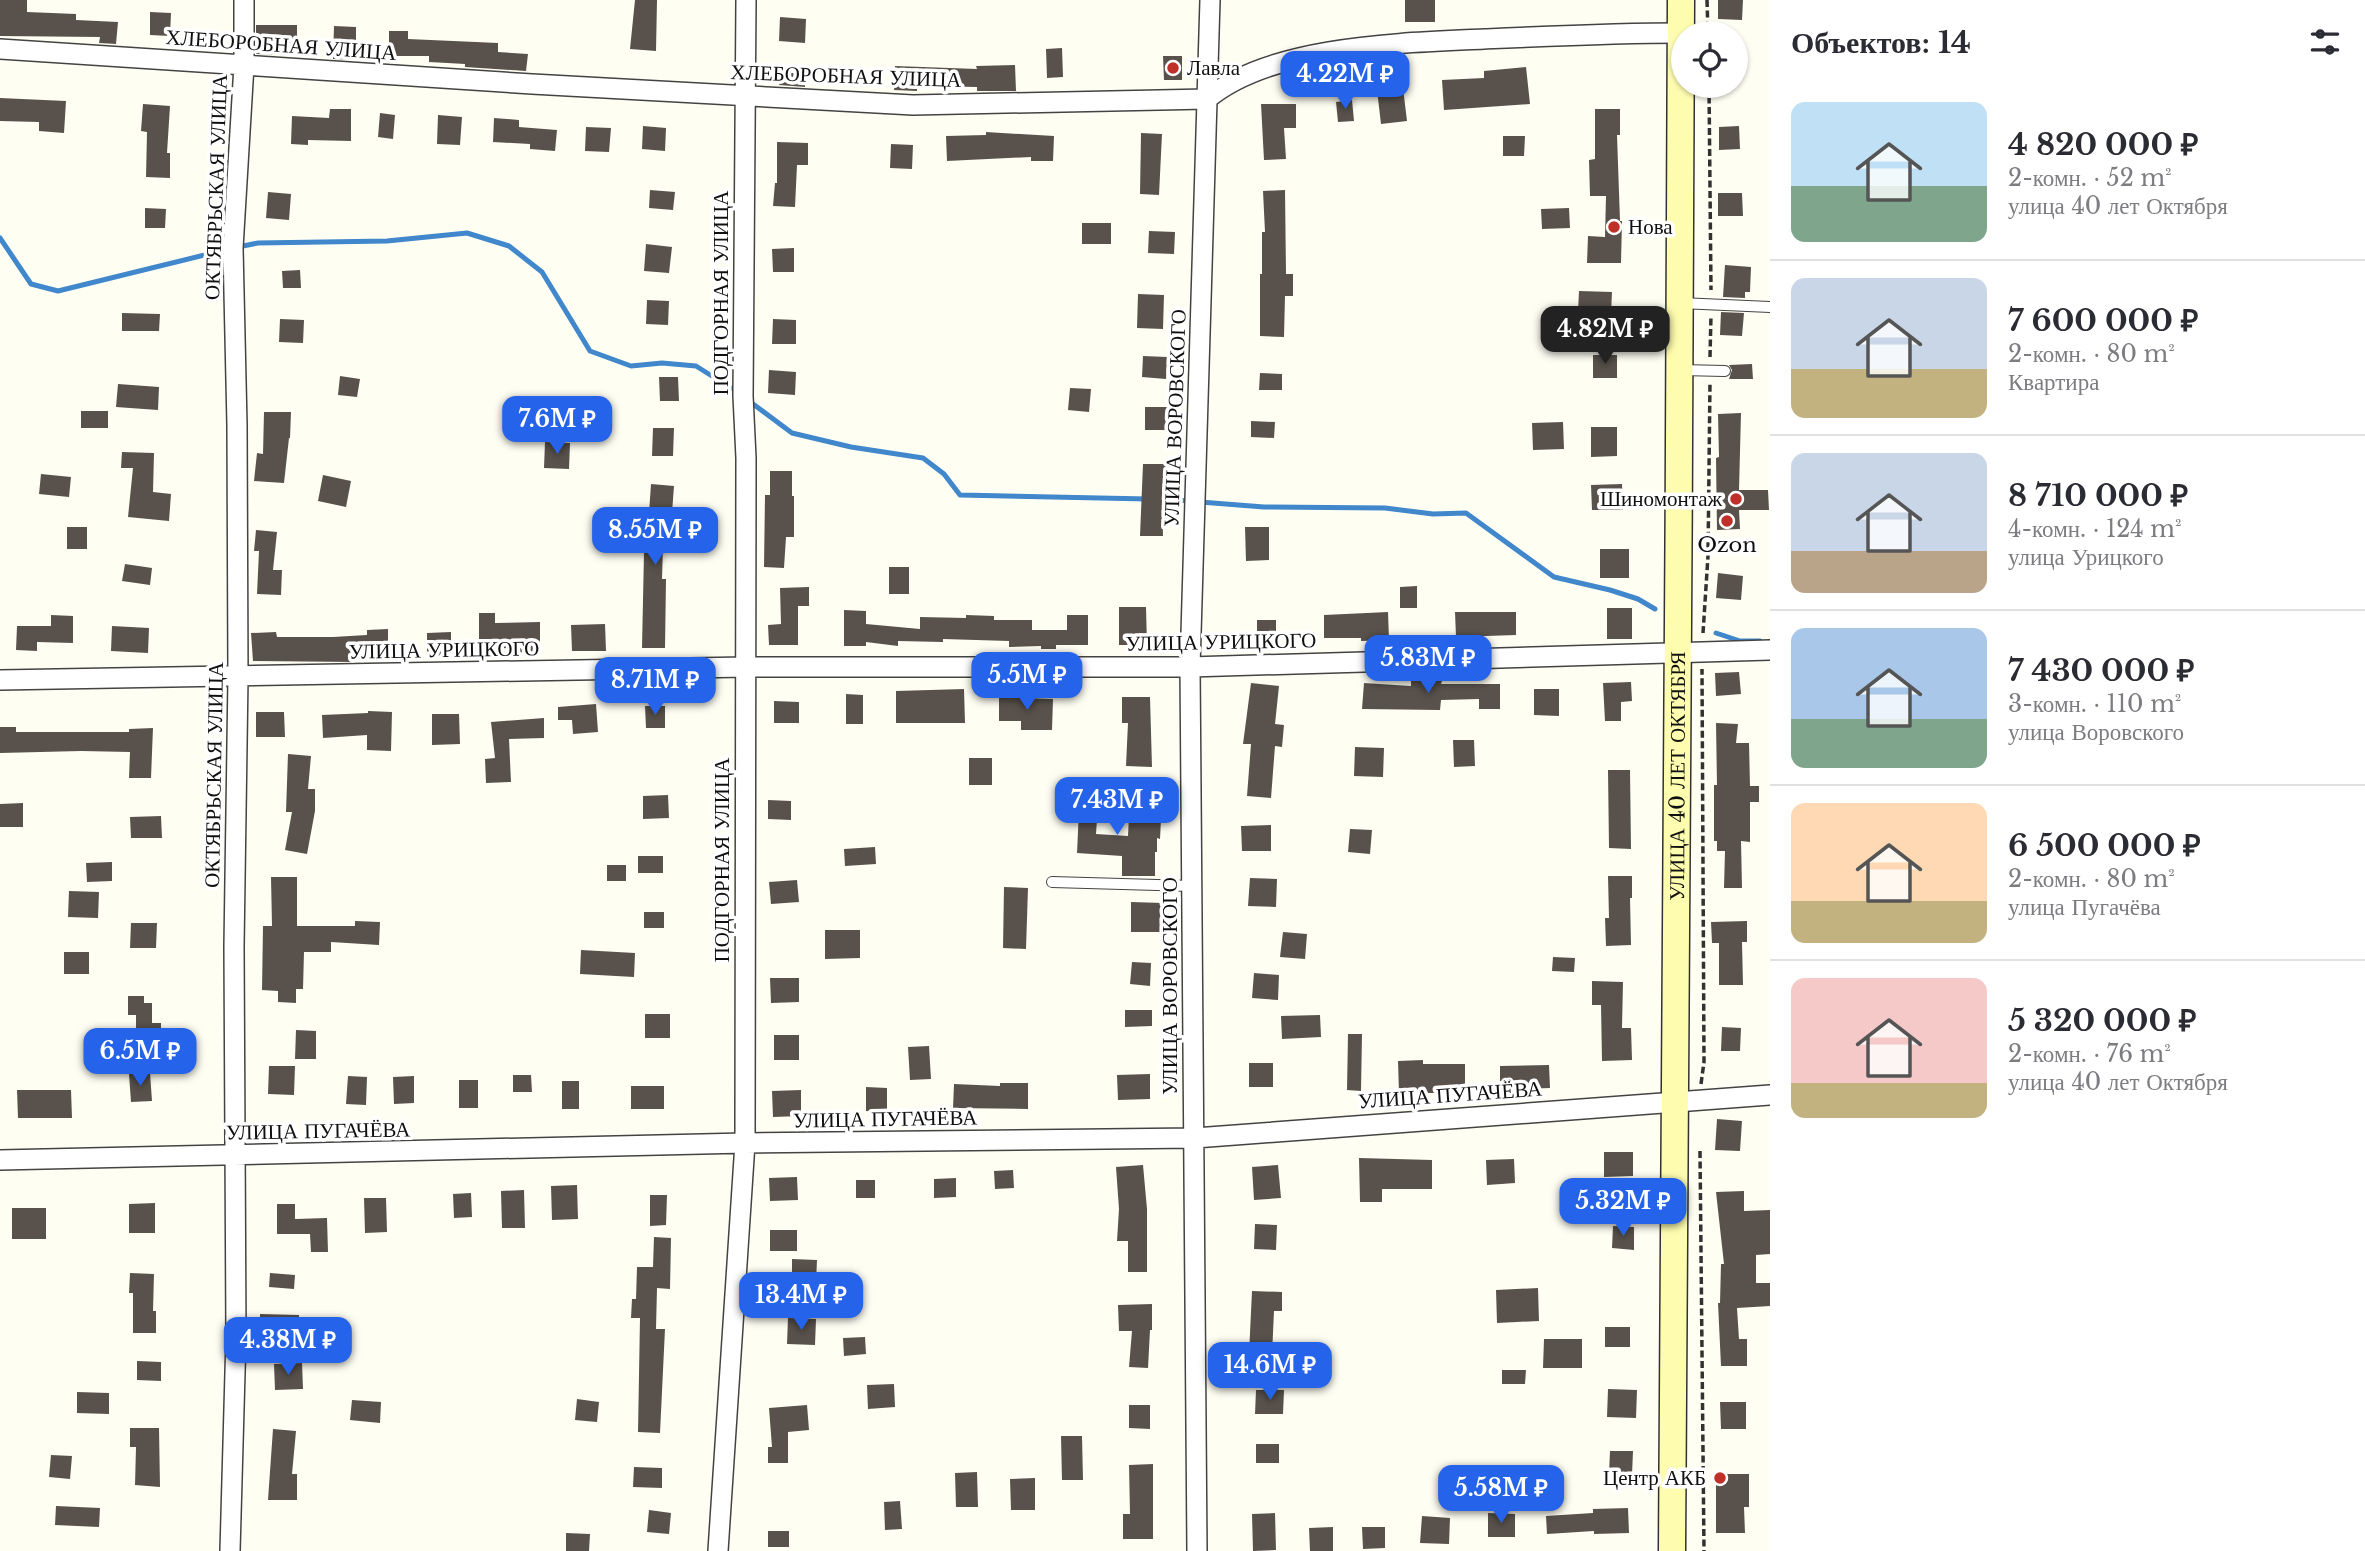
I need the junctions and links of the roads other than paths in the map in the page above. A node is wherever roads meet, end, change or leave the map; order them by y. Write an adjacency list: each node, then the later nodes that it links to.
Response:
1 (244, 0): 8 (street, ОКТЯБРЬСКАЯ УЛИЦА)
2 (746, 0): 9 (street, ПОДГОРНАЯ УЛИЦА)
3 (1210, 0): 11 (street, УЛИЦА ВОРОВСКОГО)
4 (1681, 0): 5 (street, УЛИЦА 40 ЛЕТ ОКТЯБРЯ)
5 (1681, 21)
6 (1671, 33): 11 (street)
7 (0, 50): 8 (street, ХЛЕБОРОБНАЯ УЛИЦА)
8 (244, 65): 9 (street, ХЛЕБОРОБНАЯ УЛИЦА); 20 (street, ОКТЯБРЬСКАЯ УЛИЦА)
9 (745, 95): 11 (street, ХЛЕБОРОБНАЯ УЛИЦА); 18 (street, ПОДГОРНАЯ УЛИЦА)
10 (1680, 98): 12 (street, УЛИЦА 40 ЛЕТ ОКТЯБРЯ)
11 (1207, 99): 19 (street, УЛИЦА ВОРОВСКОГО)
12 (1678, 303): 13 (lane); 14 (street, УЛИЦА 40 ЛЕТ ОКТЯБРЯ)
13 (1770, 307)
14 (1678, 370): 15 (lane); 17 (street, УЛИЦА 40 ЛЕТ ОКТЯБРЯ)
15 (1725, 371)
16 (1770, 650): 17 (street, УЛИЦА УРИЦКОГО)
17 (1691, 653): 19 (street, УЛИЦА УРИЦКОГО); 25 (street, УЛИЦА 40 ЛЕТ ОКТЯБРЯ)
18 (746, 667): 19 (street, УЛИЦА УРИЦКОГО); 20 (street, УЛИЦА УРИЦКОГО); 27 (street, ПОДГОРНАЯ УЛИЦА)
19 (1190, 667): 23 (street, УЛИЦА ВОРОВСКОГО)
20 (238, 677): 21 (street, УЛИЦА УРИЦКОГО); 28 (street, ОКТЯБРЬСКАЯ УЛИЦА)
21 (0, 680)
22 (1052, 883): 23 (lane)
23 (1192, 886): 26 (street, УЛИЦА ВОРОВСКОГО)
24 (1770, 1095): 25 (street, УЛИЦА ПУГАЧЁВА)
25 (1688, 1100): 26 (street, УЛИЦА ПУГАЧЁВА); 33 (street, УЛИЦА 40 ЛЕТ ОКТЯБРЯ)
26 (1195, 1138): 27 (street, УЛИЦА ПУГАЧЁВА); 32 (street, УЛИЦА ВОРОВСКОГО)
27 (745, 1143): 28 (street, УЛИЦА ПУГАЧЁВА); 31 (street, ПОДГОРНАЯ УЛИЦА)
28 (237, 1156): 29 (street, УЛИЦА ПУГАЧЁВА); 30 (street, ОКТЯБРЬСКАЯ УЛИЦА)
29 (0, 1160)
30 (230, 1551)
31 (718, 1551)
32 (1197, 1551)
33 (1672, 1551)

